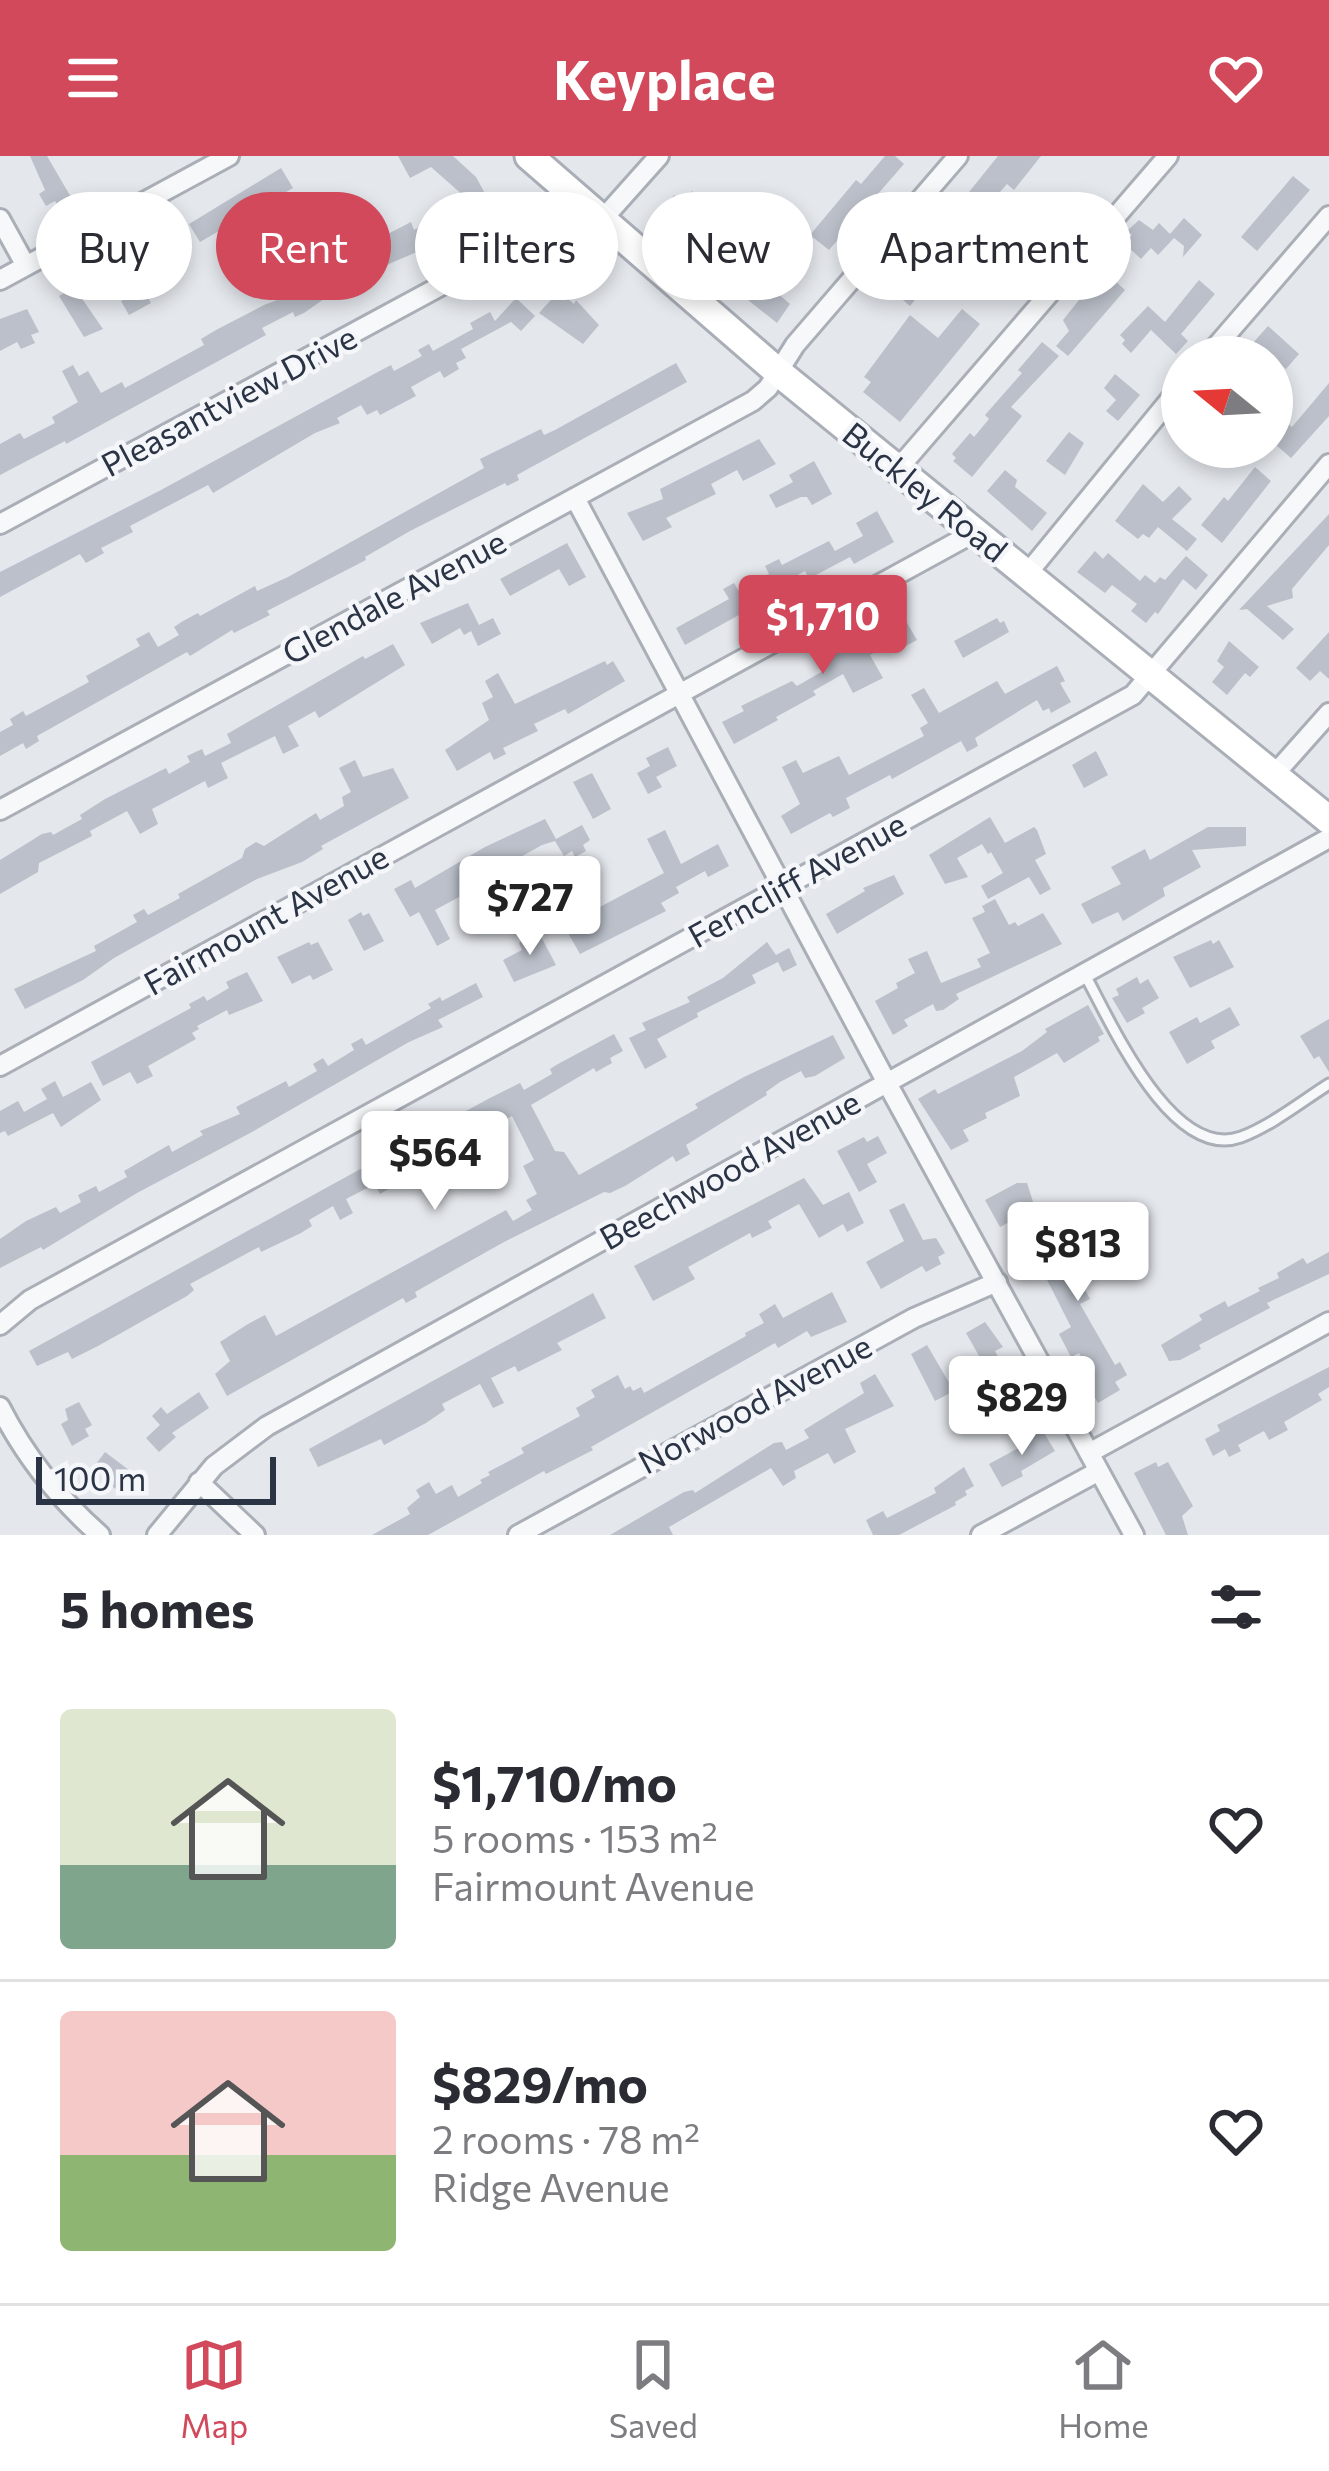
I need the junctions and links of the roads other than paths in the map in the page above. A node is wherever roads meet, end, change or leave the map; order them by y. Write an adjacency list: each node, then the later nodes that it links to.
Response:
1 (185, 156): 7 (street)
2 (229, 156): 7 (street)
3 (529, 156): 8 (street, Buckley Road)
4 (658, 156): 9 (street, Pleasantview Drive)
5 (958, 156): 17 (street, Glendale Avenue)
6 (1168, 156): 20 (street)
7 (196, 174): 13 (street)
8 (569, 192)
9 (616, 192)
10 (1329, 216): 16 (street)
11 (0, 219): 13 (street)
12 (618, 235): 17 (street, Buckley Road)
13 (26, 266): 14 (street)
14 (0, 280)
15 (415, 300): 22 (street, Pleasantview Drive)
16 (1225, 336)
17 (778, 372): 20 (street, Buckley Road); 21 (street, Glendale Avenue)
18 (1161, 411): 24 (street)
19 (1329, 464): 25 (street, Ferncliff Avenue)
20 (897, 470): 23 (street, Buckley Road)
21 (575, 498): 26 (street); 29 (street, Glendale Avenue)
22 (0, 524)
23 (975, 532): 24 (street, Buckley Road); 26 (street, Fairmount Avenue)
24 (1027, 574): 25 (street, Buckley Road)
25 (1150, 676): 28 (street, Buckley Road); 32 (street, Ferncliff Avenue)
26 (681, 693): 32 (street); 34 (street, Fairmount Avenue)
27 (1329, 712): 28 (street)
28 (1274, 776): 30 (street, Buckley Road)
29 (0, 810)
30 (1329, 820)
31 (1329, 838): 33 (street, Beechwood Avenue)
32 (785, 886): 35 (street); 39 (street, Ferncliff Avenue)
33 (1084, 974): 35 (street, Beechwood Avenue); 36 (lane)
34 (0, 1066)
35 (886, 1083): 37 (street); 43 (street, Beechwood Avenue)
36 (1329, 1084)
37 (997, 1282): 41 (street); 47 (street, Norwood Avenue)
38 (1329, 1322): 41 (street)
39 (0, 1325)
40 (0, 1407): 44 (street)
41 (1089, 1453): 42 (street)
42 (1099, 1472): 48 (street); 49 (street)
43 (199, 1481): 45 (street, Beechwood Avenue); 46 (street)
44 (100, 1535)
45 (157, 1535)
46 (254, 1535)
47 (518, 1535)
48 (981, 1535)
49 (1134, 1535)

